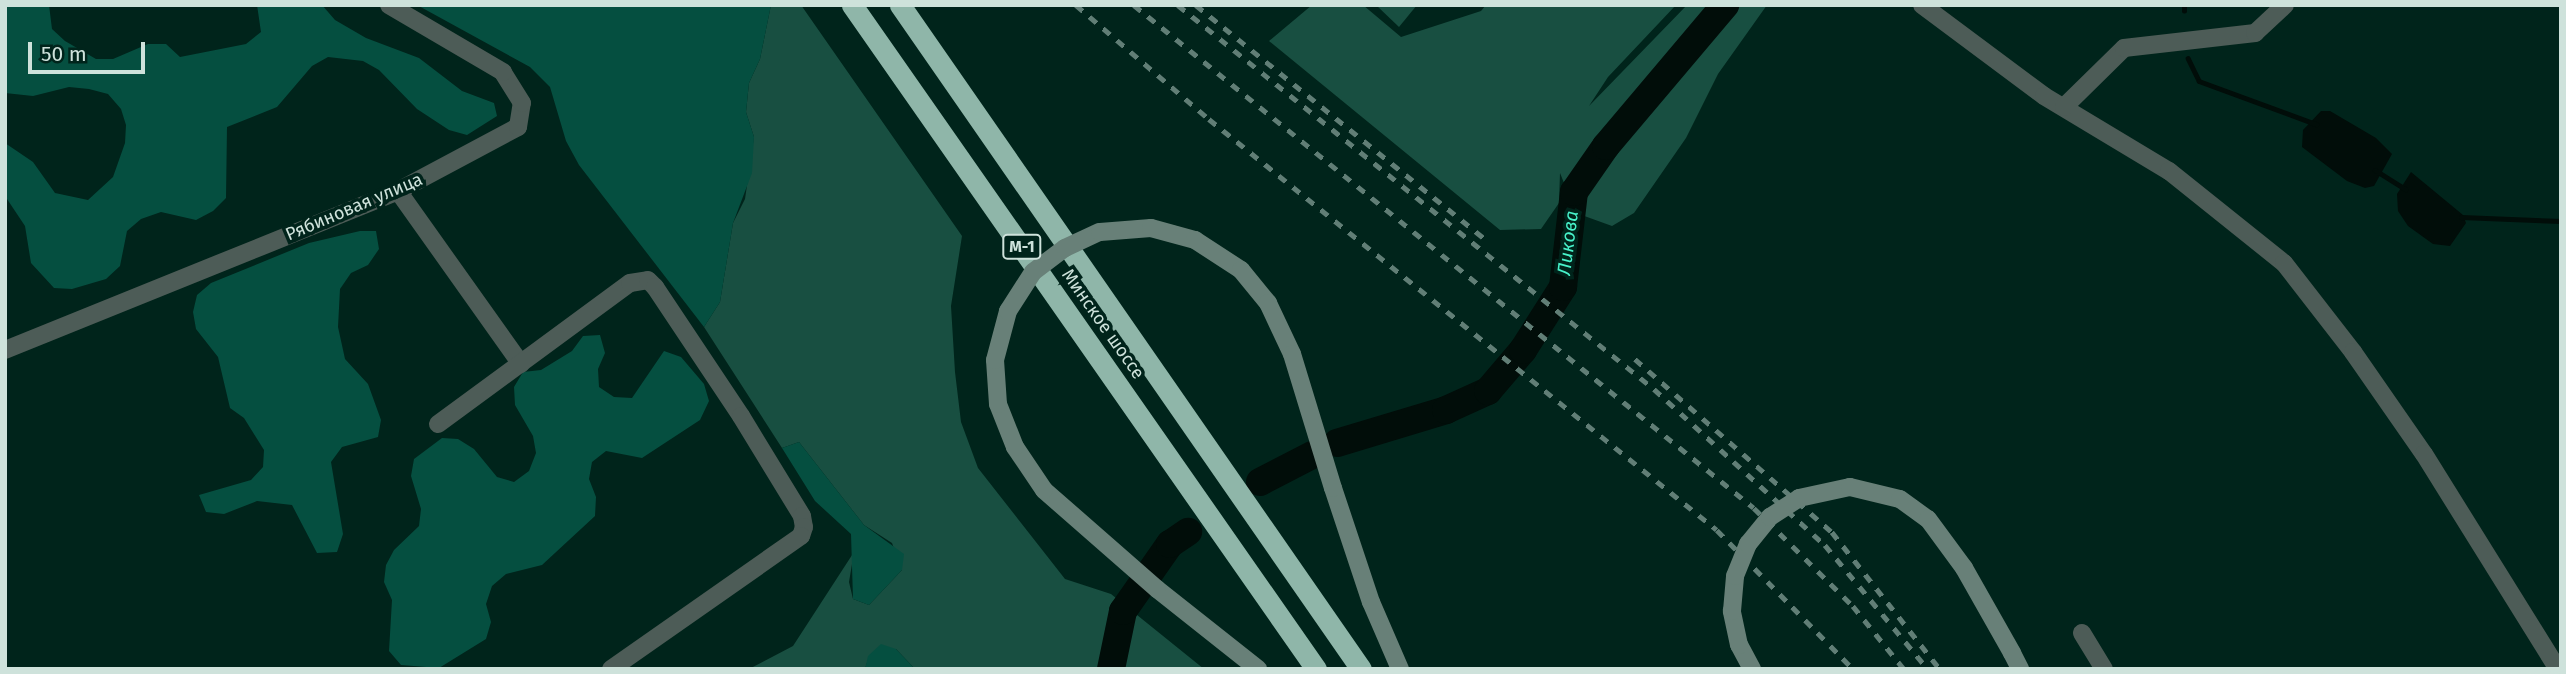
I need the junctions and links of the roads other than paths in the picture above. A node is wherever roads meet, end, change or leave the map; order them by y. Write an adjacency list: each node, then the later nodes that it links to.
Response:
1 (389, 5): 7 (street, Рябиновая улица)
2 (852, 5): 15 (highway, Минское шоссе / М-1)
3 (900, 5): 16 (highway, Минское шоссе / М-1)
4 (1922, 5): 6 (street)
5 (2285, 5): 6 (street)
6 (2064, 107): 20 (street)
7 (398, 191): 8 (street, Рябиновая улица); 9 (street)
8 (5, 350)
9 (521, 364): 10 (street); 13 (street)
10 (438, 424)
11 (2082, 634): 19 (street)
12 (2016, 661): 18 (street, bridge)
13 (611, 669)
14 (1258, 669): 17 (street, bridge)
15 (1316, 669)
16 (1361, 669)
17 (1400, 669)
18 (1752, 669)
19 (2104, 669)
20 (2558, 669)

